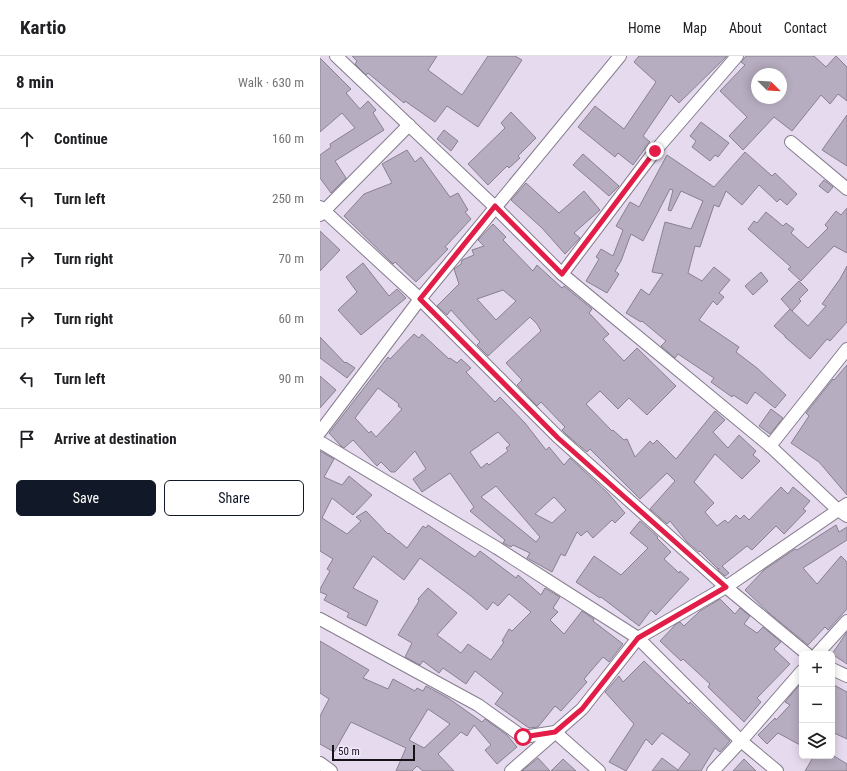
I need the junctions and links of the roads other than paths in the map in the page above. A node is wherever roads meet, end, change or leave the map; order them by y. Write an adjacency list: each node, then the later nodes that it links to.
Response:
1 (336, 56): 4 (street)
2 (737, 56): 9 (street)
3 (614, 58): 7 (street)
4 (409, 125): 7 (street); 8 (street)
5 (791, 142): 6 (street)
6 (847, 190)
7 (495, 206): 9 (street); 10 (street)
8 (321, 211): 10 (street)
9 (562, 274): 14 (street)
10 (420, 299): 12 (street); 16 (street)
11 (847, 349): 14 (street)
12 (320, 432)
13 (320, 442): 19 (street)
14 (770, 446): 15 (street)
15 (844, 510): 16 (street)
16 (726, 587): 19 (street); 20 (street)
17 (320, 619): 25 (street)
18 (847, 622): 21 (street)
19 (638, 638): 25 (street); 26 (street)
20 (803, 651)
21 (819, 651)
22 (835, 670): 24 (street)
23 (799, 674): 26 (street)
24 (847, 676)
25 (555, 732): 29 (street); 30 (street)
26 (741, 741): 31 (street); 32 (street)
27 (320, 763): 28 (street)
28 (331, 771)
29 (511, 771)
30 (598, 771)
31 (713, 771)
32 (777, 771)

